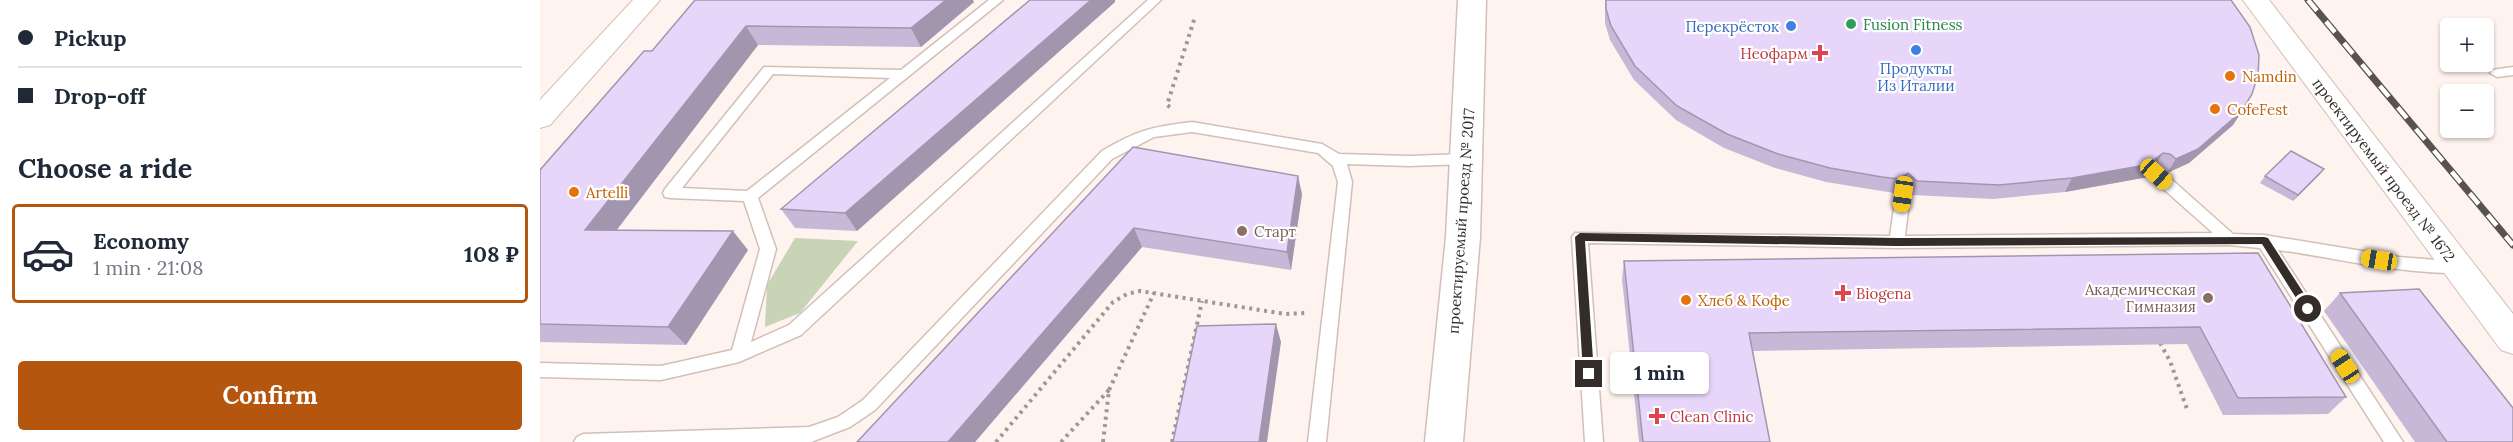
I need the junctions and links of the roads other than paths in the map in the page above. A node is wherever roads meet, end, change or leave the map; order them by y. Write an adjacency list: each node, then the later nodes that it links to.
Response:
1 (647, 0): 9 (street)
2 (998, 0): 8 (lane)
3 (1155, 0): 20 (lane)
4 (1472, 0): 11 (street, проектируемый проезд № 2017)
5 (2256, 0): 18 (street, проектируемый проезд № 1672)
6 (2513, 71): 7 (lane)
7 (2497, 73)
8 (903, 74): 14 (lane); 14 (lane)
9 (540, 118)
10 (1336, 159): 11 (lane); 22 (lane); 23 (lane)
11 (1467, 159): 24 (street, проектируемый проезд № 2017)
12 (2156, 174): 15 (lane)
13 (1903, 194): 17 (lane)
14 (750, 196): 20 (lane)
15 (2229, 239): 16 (lane); 17 (lane)
16 (2264, 241): 18 (lane); 26 (lane)
17 (1897, 242): 25 (lane)
18 (2456, 266): 19 (street, проектируемый проезд № 1672)
19 (2513, 340)
20 (739, 355): 21 (lane)
21 (540, 370)
22 (583, 442)
23 (1317, 442)
24 (1444, 442)
25 (1594, 442)
26 (2394, 442)

